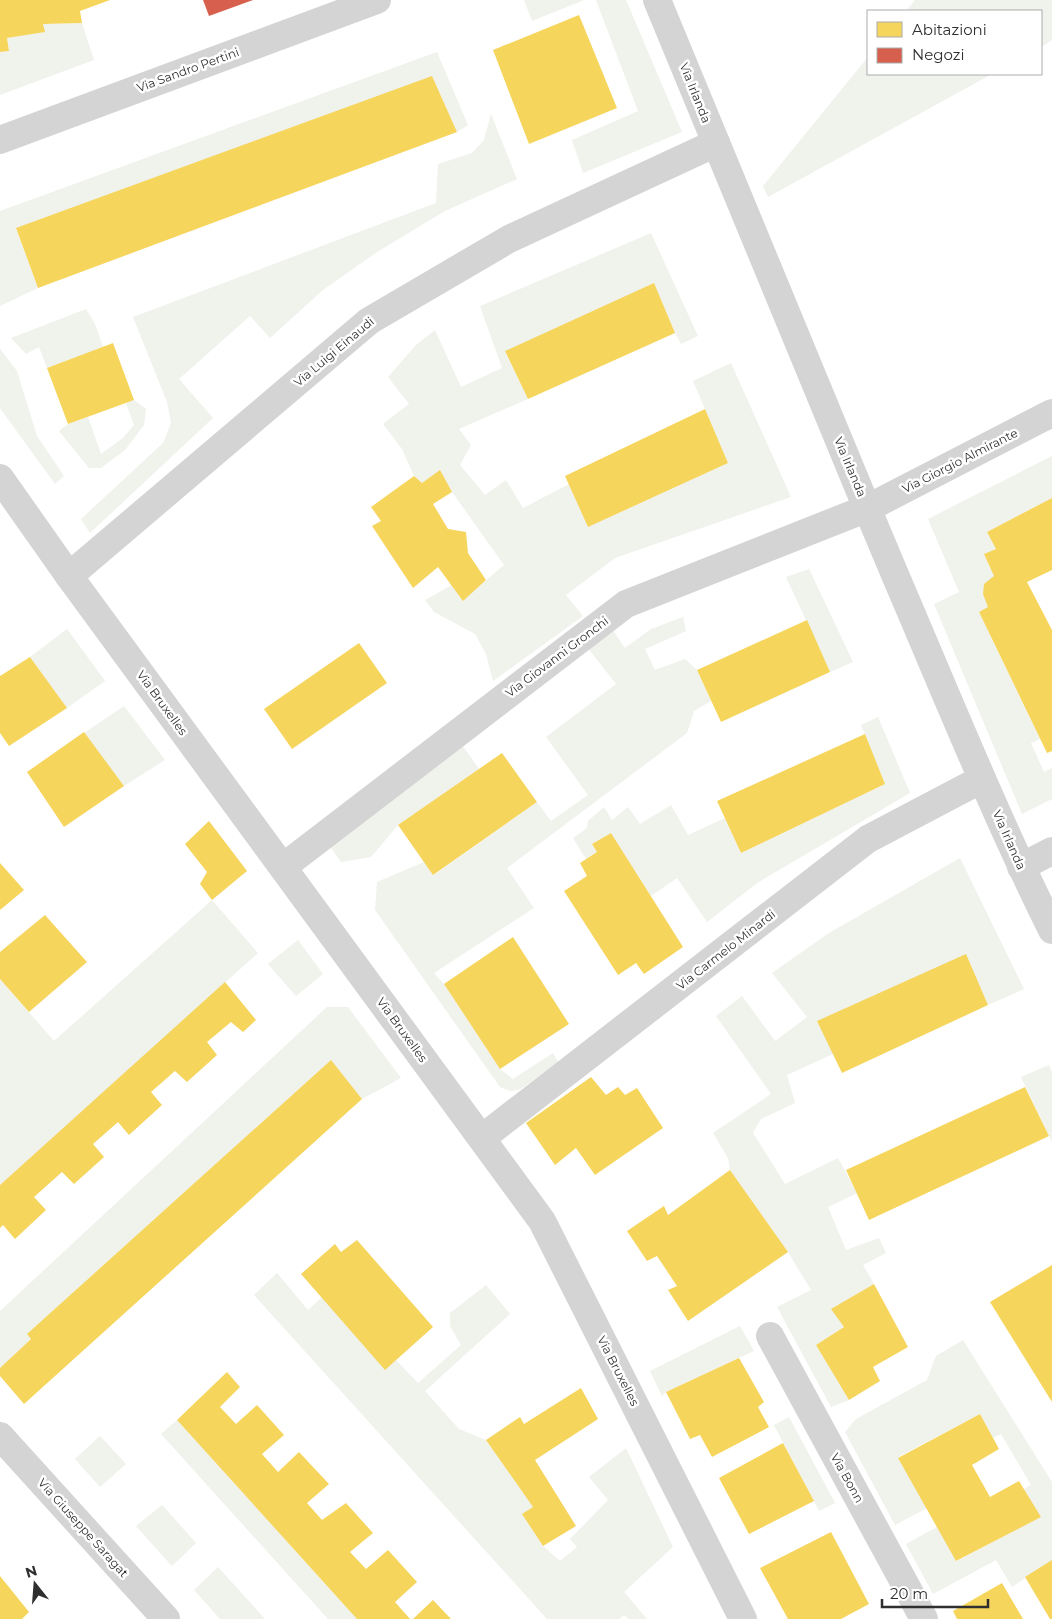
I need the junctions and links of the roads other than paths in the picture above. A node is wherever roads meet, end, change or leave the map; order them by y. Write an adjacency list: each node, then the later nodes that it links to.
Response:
1 (377, 0): 3 (street, Via Sandro Pertini)
2 (656, 0): 4 (street, Via Irlanda)
3 (0, 140)
4 (716, 143): 7 (street, Via Irlanda); 8 (street, Via Luigi Einaudi)
5 (1052, 412): 7 (street, Via Giorgio Almirante)
6 (0, 478): 8 (street, Via Bruxelles)
7 (868, 508): 9 (street, Via Irlanda); 11 (street, Via Giovanni Gronchi)
8 (69, 576): 11 (street, Via Bruxelles)
9 (982, 779): 12 (street, Via Irlanda); 14 (street, Via Carmelo Minardi)
10 (1052, 851): 12 (street)
11 (282, 867): 14 (street, Via Bruxelles)
12 (1021, 867): 13 (street, Via Irlanda)
13 (1052, 930)
14 (482, 1138): 18 (street, Via Bruxelles)
15 (770, 1336): 19 (street, Via Bonn)
16 (0, 1436): 17 (street, Via Giuseppe Saragat)
17 (166, 1619)
18 (743, 1619)
19 (924, 1619)

